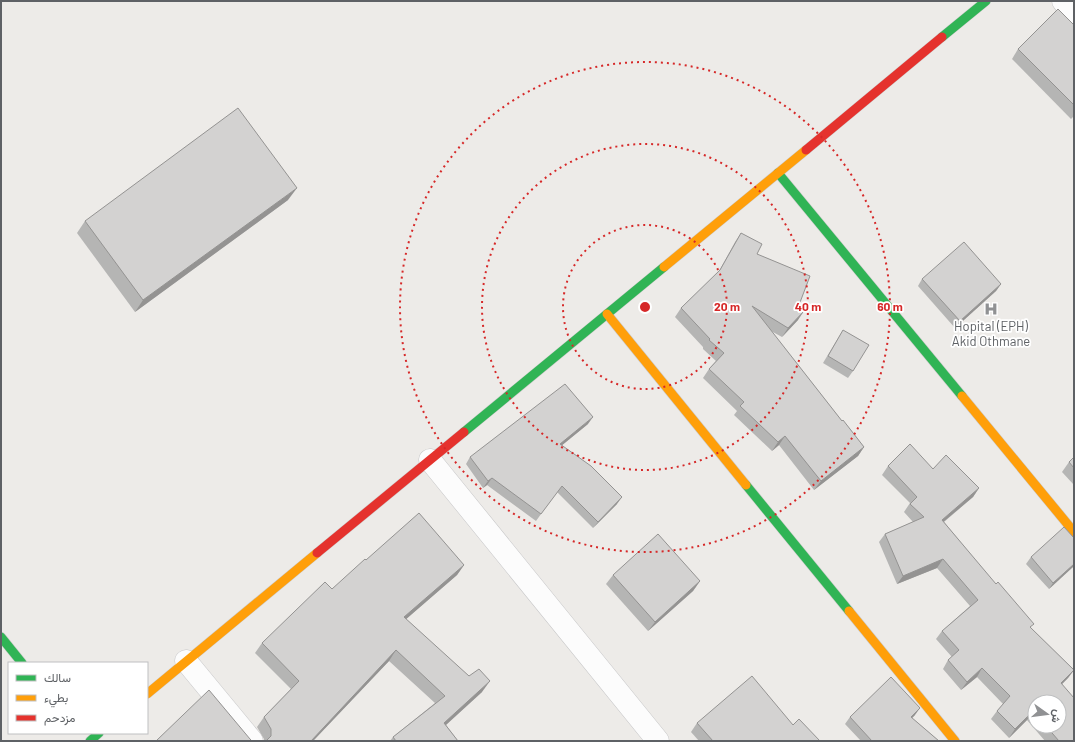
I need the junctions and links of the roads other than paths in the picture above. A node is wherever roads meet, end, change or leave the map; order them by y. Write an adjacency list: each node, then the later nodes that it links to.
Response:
1 (986, 1): 4 (main road)
2 (1063, 1): 3 (street)
3 (1074, 14)
4 (778, 173): 5 (main road); 7 (main road)
5 (607, 314): 6 (main road); 16 (main road)
6 (430, 460): 9 (main road); 15 (street)
7 (1074, 532)
8 (1, 637): 10 (main road)
9 (186, 661): 11 (main road); 14 (street)
10 (21, 662)
11 (148, 693)
12 (97, 734): 13 (main road)
13 (86, 740)
14 (252, 741)
15 (658, 741)
16 (955, 741)

